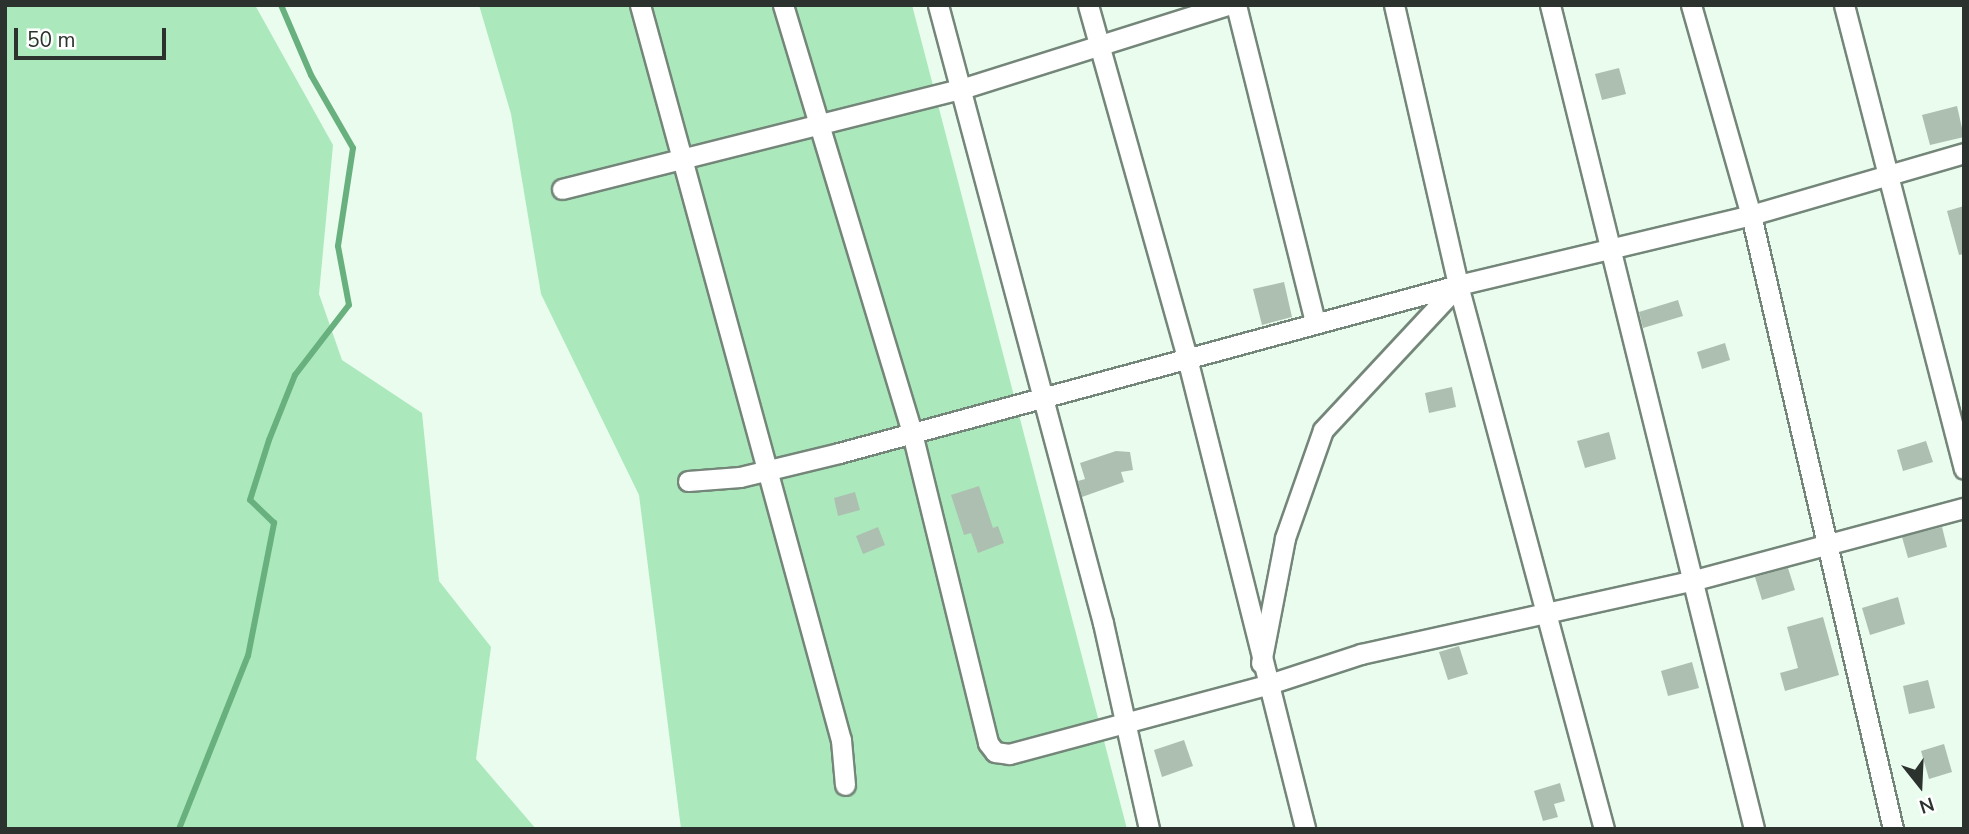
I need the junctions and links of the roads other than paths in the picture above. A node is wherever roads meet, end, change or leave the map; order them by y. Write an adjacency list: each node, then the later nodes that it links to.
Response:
1 (640, 5): 15 (street)
2 (783, 5): 13 (street)
3 (939, 5): 12 (street)
4 (1088, 5): 11 (street)
5 (1228, 5): 11 (street)
6 (1236, 5): 21 (street)
7 (1394, 5): 20 (street)
8 (1550, 5): 19 (street)
9 (1691, 5): 18 (street)
10 (1844, 5): 16 (street)
11 (1099, 46): 12 (street); 22 (street)
12 (961, 89): 13 (street); 23 (street)
13 (820, 126): 15 (street); 24 (street)
14 (1964, 153): 16 (street)
15 (681, 159): 17 (street); 26 (street)
16 (1884, 174): 18 (street); 25 (street)
17 (562, 189)
18 (1751, 215): 19 (street); 29 (street)
19 (1611, 248): 20 (street); 30 (street)
20 (1458, 285): 21 (street); 31 (street); 32 (street)
21 (1315, 323): 22 (street)
22 (1187, 358): 23 (street); 32 (street)
23 (1044, 400): 24 (street); 34 (street)
24 (912, 433): 26 (street); 34 (street)
25 (1964, 469)
26 (770, 470): 27 (street); 35 (street)
27 (688, 481)
28 (1964, 508): 29 (street)
29 (1829, 541): 30 (street); 40 (street)
30 (1691, 581): 31 (street); 39 (street)
31 (1547, 612): 33 (street); 38 (street)
32 (1261, 663): 33 (street)
33 (1266, 685): 34 (street); 37 (street)
34 (1125, 724): 36 (street)
35 (845, 785)
36 (1149, 829)
37 (1305, 829)
38 (1604, 829)
39 (1754, 829)
40 (1893, 829)

